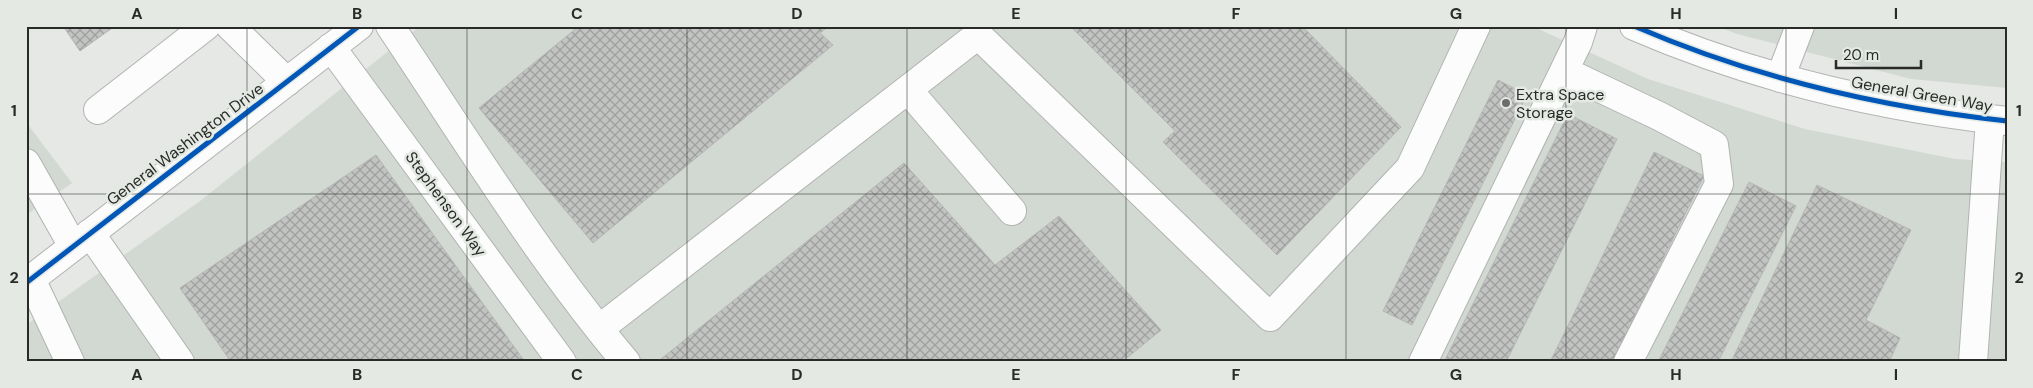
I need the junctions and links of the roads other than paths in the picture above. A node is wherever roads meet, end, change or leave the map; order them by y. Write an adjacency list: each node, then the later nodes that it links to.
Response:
1 (206, 26): 14 (street)
2 (230, 26): 12 (street)
3 (359, 26): 9 (street, General Washington Drive)
4 (390, 26): 20 (street)
5 (1476, 26): 13 (street)
6 (1583, 26): 10 (street)
7 (1634, 26): 11 (street, General Green Way)
8 (1800, 26): 11 (street)
9 (331, 47): 12 (street, General Washington Drive); 23 (street, Stephenson Way)
10 (1564, 71): 25 (street); 26 (street)
11 (1780, 78): 15 (street, General Green Way)
12 (286, 82): 18 (street, General Washington Drive)
13 (908, 90): 17 (street); 20 (street)
14 (98, 110)
15 (1999, 120): 27 (street)
16 (26, 163): 18 (street)
17 (1012, 211)
18 (82, 239): 19 (street, General Washington Drive); 22 (street)
19 (29, 281): 21 (street)
20 (599, 329): 24 (street)
21 (70, 362)
22 (180, 362)
23 (562, 362)
24 (626, 362)
25 (1423, 362)
26 (1628, 362)
27 (1973, 362)

